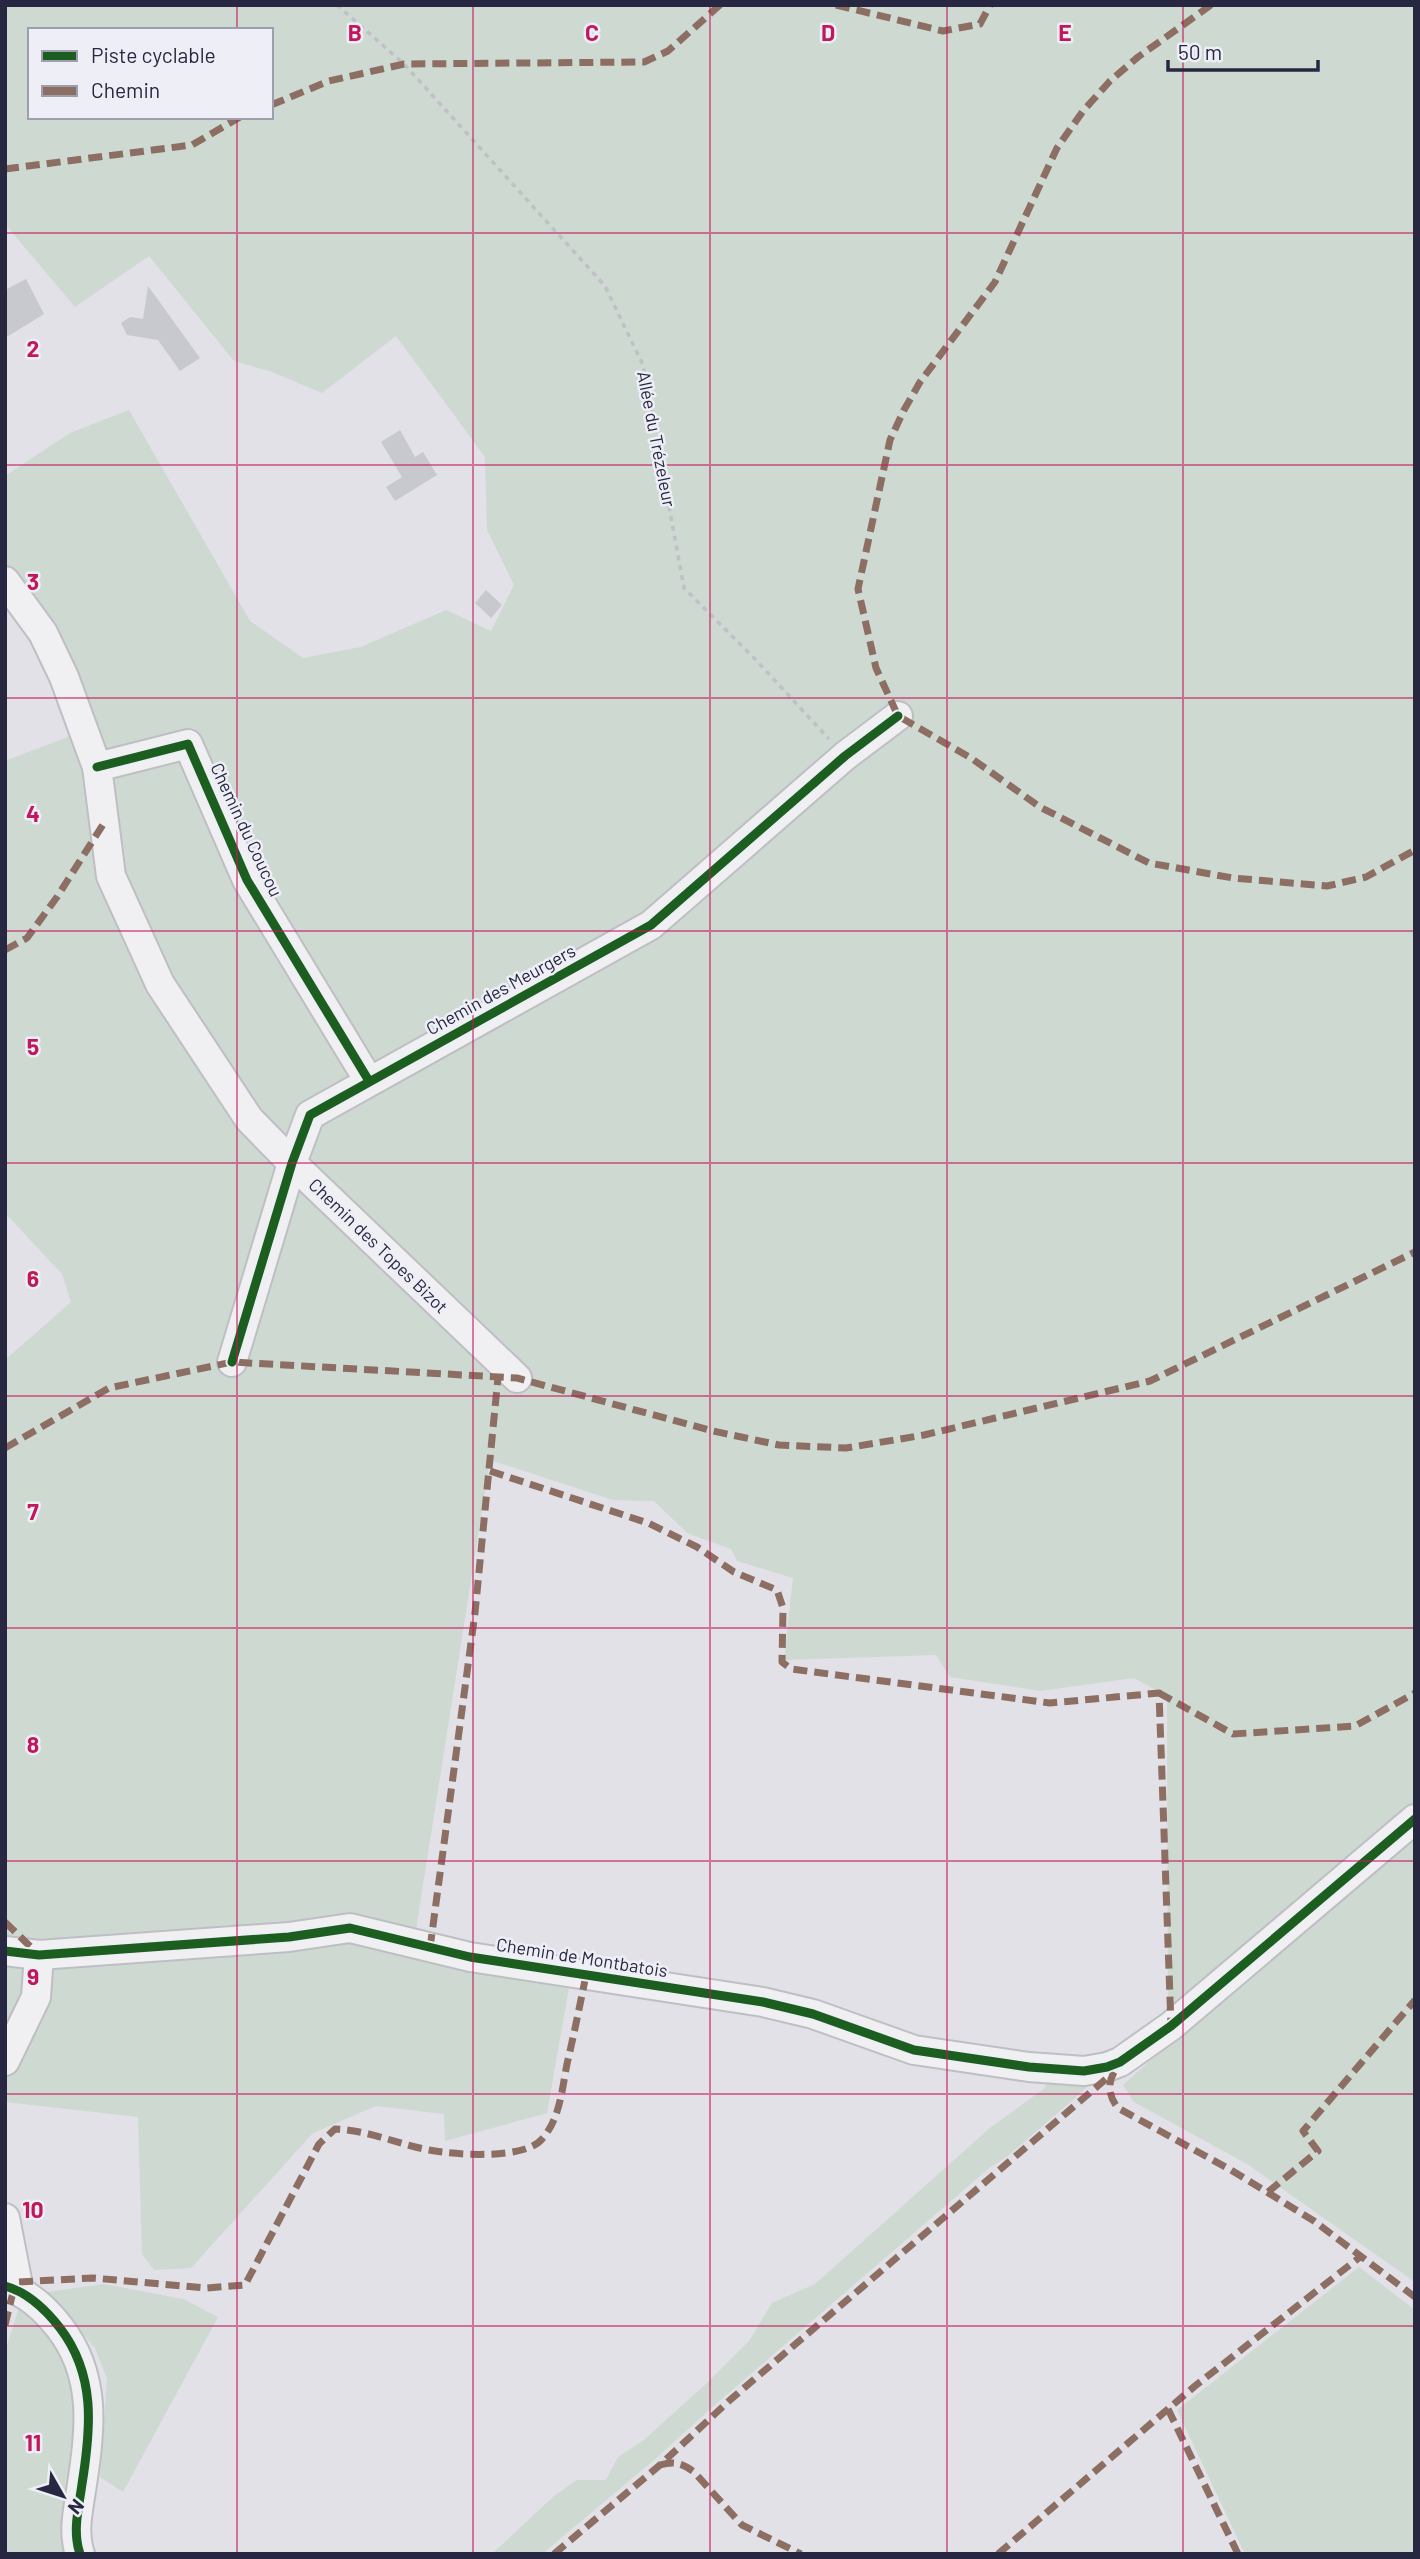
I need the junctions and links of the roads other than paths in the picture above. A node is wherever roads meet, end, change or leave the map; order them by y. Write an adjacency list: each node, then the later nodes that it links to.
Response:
1 (5, 581): 3 (street, Chemin des Topes Bizot)
2 (898, 716): 4 (street, Chemin des Meurgers)
3 (97, 767): 4 (street, Chemin du Coucou); 5 (street, Chemin des Topes Bizot)
4 (369, 1081): 5 (street, Chemin des Meurgers)
5 (292, 1163): 6 (street, Chemin des Meurgers); 7 (street, Chemin des Topes Bizot)
6 (232, 1362)
7 (517, 1378)
8 (1415, 1819): 10 (street, Chemin de Montbatois)
9 (5, 1951): 10 (street, Chemin de Montbatois)
10 (39, 1955): 11 (street)
11 (5, 2061)
12 (5, 2218): 13 (street)
13 (12, 2288): 14 (street)
14 (80, 2554)

